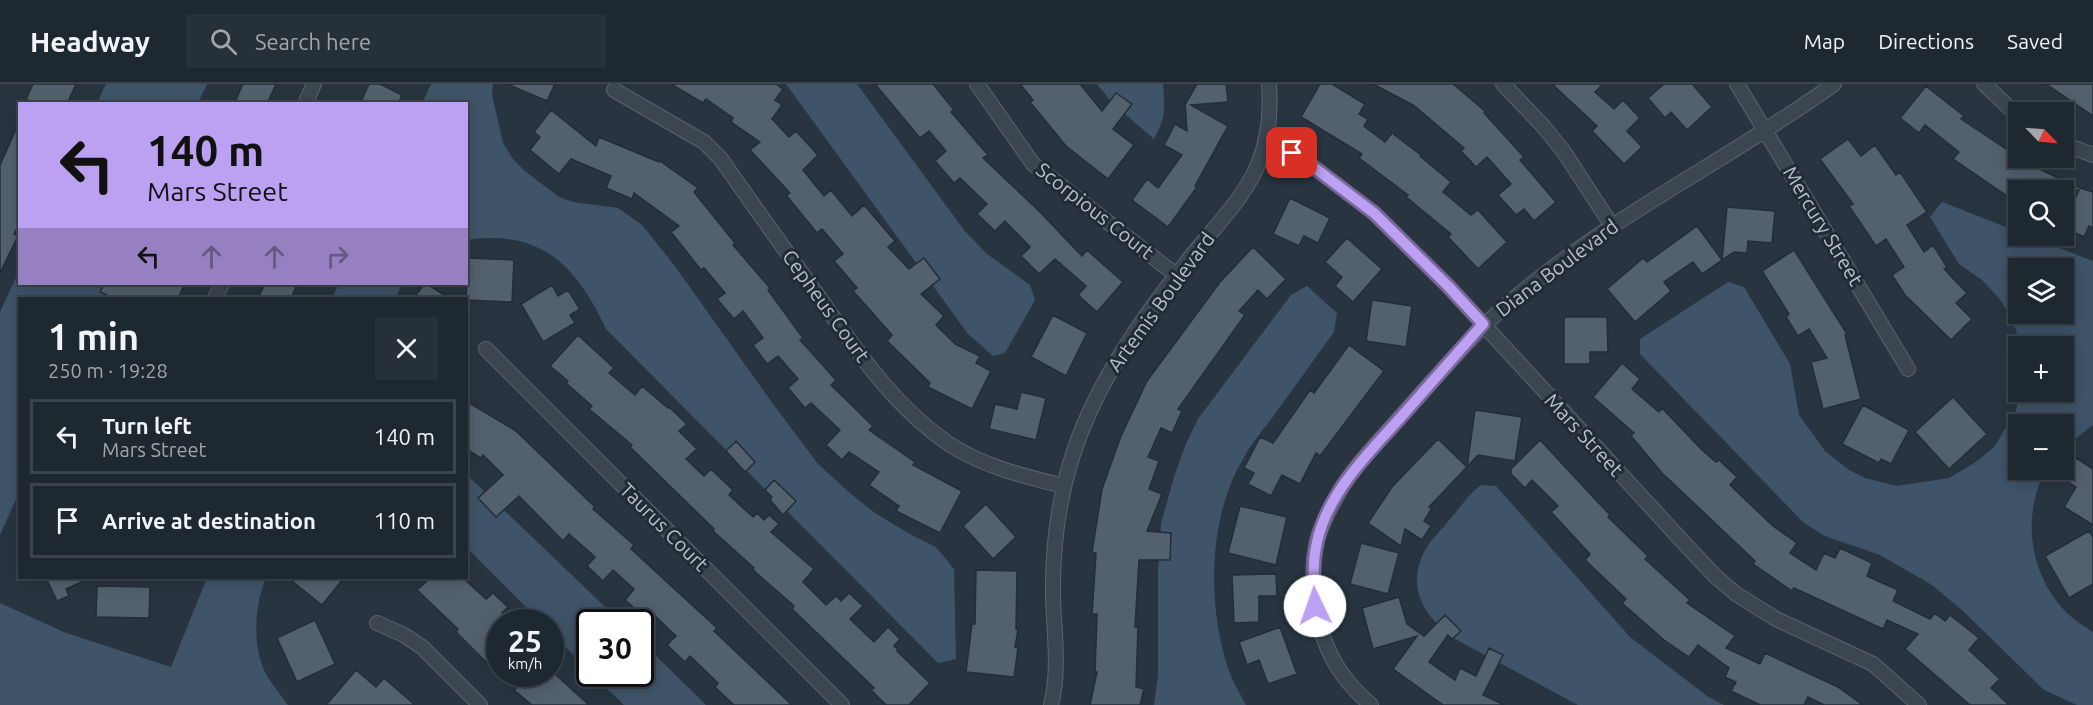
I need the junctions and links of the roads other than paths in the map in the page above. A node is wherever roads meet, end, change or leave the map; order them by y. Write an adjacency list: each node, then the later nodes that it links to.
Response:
1 (314, 84): 9 (street)
2 (977, 84): 16 (street, Scorpious Court)
3 (1269, 84): 12 (street, Artemis Boulevard)
4 (1503, 84): 15 (street)
5 (1737, 84): 11 (street, Mercury Street)
6 (1834, 84): 11 (street, Diana Boulevard)
7 (1984, 84): 10 (street)
8 (614, 90): 20 (street, Cepheus Court)
9 (306, 102)
10 (2008, 107)
11 (1766, 131): 15 (street, Diana Boulevard); 19 (street, Mercury Street)
12 (1265, 141): 16 (street, Artemis Boulevard); 17 (street, Mars Street)
13 (2074, 148): 14 (street)
14 (2093, 155)
15 (1612, 226): 17 (street, Diana Boulevard)
16 (1176, 275): 20 (street, Artemis Boulevard)
17 (1483, 324): 25 (street, Diana Boulevard); 26 (street, Mars Street)
18 (486, 349): 23 (street, Taurus Court)
19 (1908, 369)
20 (1064, 486): 24 (street, Artemis Boulevard)
21 (377, 623): 22 (street)
22 (480, 705)
23 (842, 705)
24 (1051, 705)
25 (1371, 705)
26 (1919, 705)

